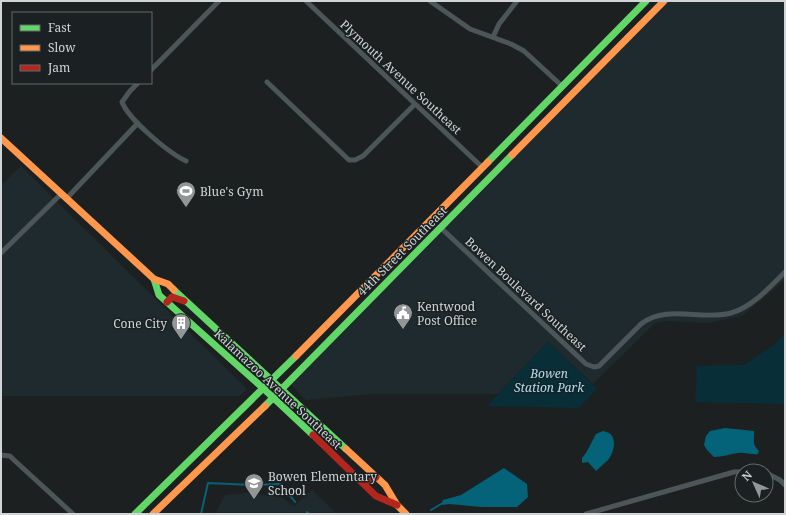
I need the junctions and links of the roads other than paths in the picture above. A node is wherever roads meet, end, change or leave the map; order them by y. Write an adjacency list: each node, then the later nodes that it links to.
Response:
1 (219, 1): 9 (street)
2 (306, 1): 13 (street, Plymouth Avenue Southeast)
3 (430, 1): 7 (street)
4 (516, 1): 7 (street)
5 (645, 1): 8 (main road); 12 (main road, 44th Street Southeast)
6 (664, 1): 8 (main road, 44th Street Southeast)
7 (493, 37): 12 (street)
8 (623, 43): 14 (main road, 44th Street Southeast)
9 (152, 69)
10 (267, 82): 13 (street)
11 (137, 84): 15 (street)
12 (562, 86): 14 (main road); 18 (main road, 44th Street Southeast)
13 (415, 104): 18 (street, Plymouth Avenue Southeast)
14 (559, 108): 21 (main road, 44th Street Southeast)
15 (138, 124): 17 (street); 19 (street)
16 (1, 138): 19 (main road, Kalamazoo Avenue Southeast)
17 (186, 161)
18 (482, 167): 20 (main road, 44th Street Southeast)
19 (64, 197): 23 (street); 26 (main road, Kalamazoo Avenue Southeast)
20 (446, 204): 21 (main road); 22 (main road, 44th Street Southeast)
21 (441, 228): 24 (main road, 44th Street Southeast); 25 (street, Bowen Boulevard Southeast)
22 (416, 234): 24 (main road); 29 (main road, 44th Street Southeast)
23 (1, 252)
24 (414, 256): 31 (main road, 44th Street Southeast)
25 (785, 272)
26 (154, 279): 27 (main road, Kalamazoo Avenue Southeast); 28 (main road, Kalamazoo Avenue Southeast)
27 (167, 302): 28 (main road); 30 (main road, Kalamazoo Avenue Southeast)
28 (188, 302): 29 (main road, Kalamazoo Avenue Southeast)
29 (272, 381): 30 (main road, 44th Street Southeast); 31 (main road, Kalamazoo Avenue Southeast)
30 (264, 389): 32 (main road, Kalamazoo Avenue Southeast); 34 (main road, 44th Street Southeast)
31 (282, 390): 32 (main road, 44th Street Southeast); 37 (main road, Kalamazoo Avenue Southeast)
32 (273, 398): 36 (main road, Kalamazoo Avenue Southeast); 40 (main road, 44th Street Southeast)
33 (1, 455): 42 (street)
34 (179, 472): 40 (main road); 43 (main road, 44th Street Southeast)
35 (734, 472): 46 (street)
36 (353, 474): 37 (main road); 41 (main road, Kalamazoo Avenue Southeast)
37 (376, 477): 41 (main road, Kalamazoo Avenue Southeast)
38 (774, 477): 39 (street)
39 (785, 485)
40 (177, 491): 44 (main road, 44th Street Southeast)
41 (396, 505): 45 (main road, Kalamazoo Avenue Southeast)
42 (73, 514)
43 (135, 514)
44 (153, 514)
45 (406, 514)
46 (586, 514)

